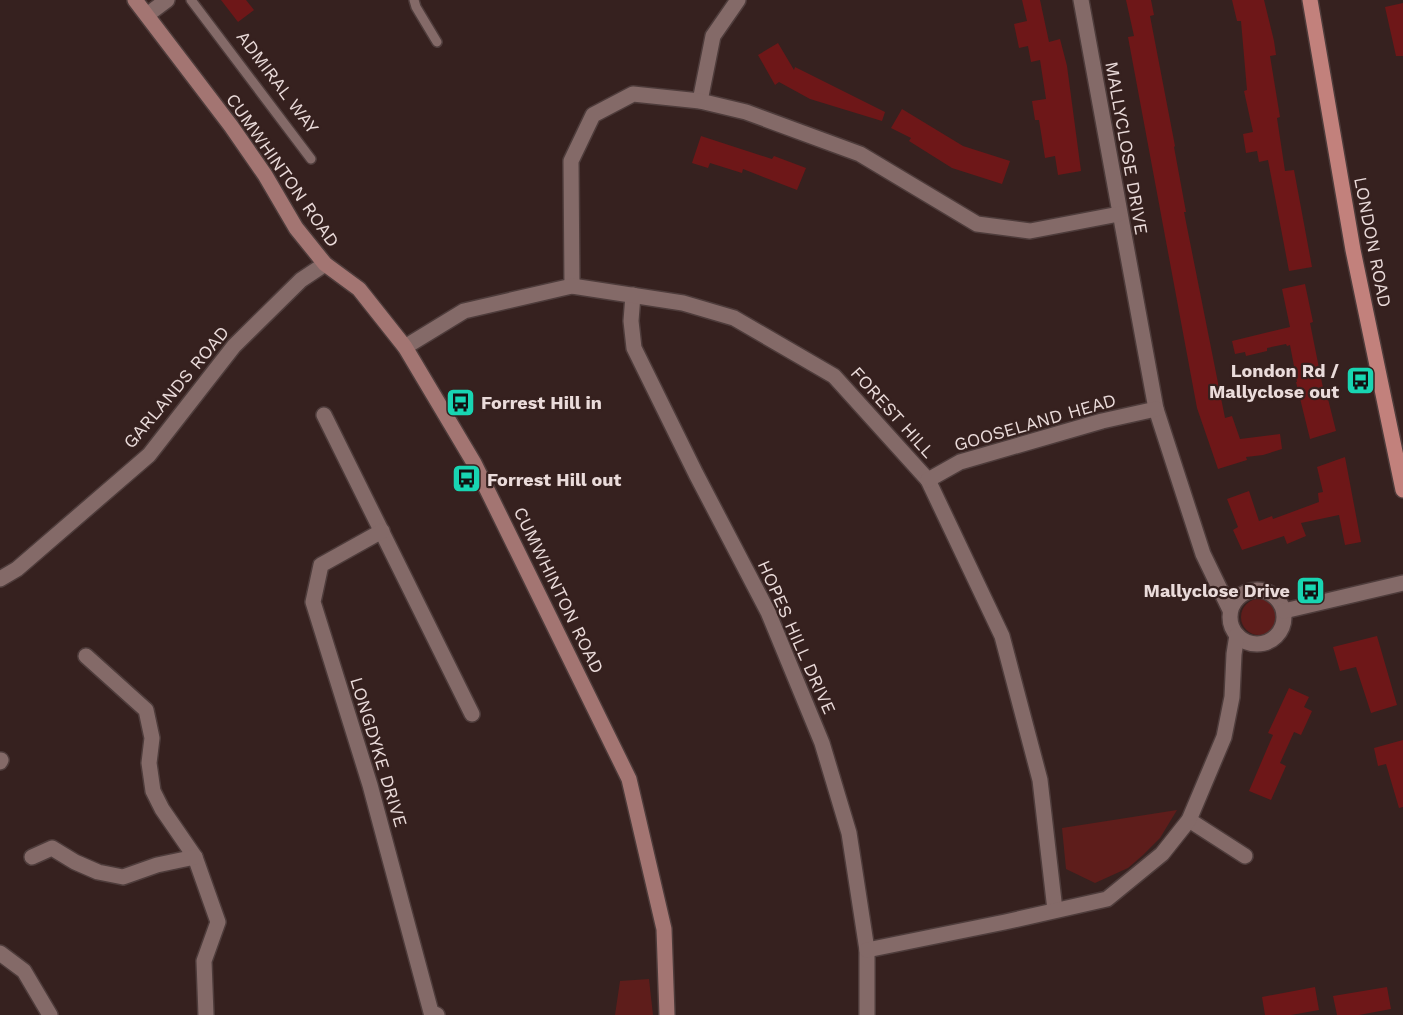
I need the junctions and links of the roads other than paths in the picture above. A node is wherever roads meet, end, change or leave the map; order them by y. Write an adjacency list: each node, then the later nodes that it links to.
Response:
1 (135, 0): 8 (street, CUMWHINTON ROAD)
2 (167, 0): 8 (street)
3 (191, 0): 11 (lane, ADMIRAL WAY)
4 (414, 0): 9 (lane)
5 (738, 0): 10 (street)
6 (1081, 0): 12 (street, MALLYCLOSE DRIVE)
7 (1310, 0): 20 (main road, LONDON ROAD)
8 (147, 15): 13 (street, CUMWHINTON ROAD)
9 (437, 42)
10 (700, 101): 12 (street); 14 (street)
11 (311, 159)
12 (1119, 214): 17 (street, MALLYCLOSE DRIVE)
13 (325, 264): 16 (street, CUMWHINTON ROAD); 22 (street, GARLANDS ROAD)
14 (572, 286): 15 (street, FOREST HILL); 16 (street, FOREST HILL)
15 (633, 295): 19 (street, FOREST HILL); 34 (street, HOPES HILL DRIVE)
16 (405, 347): 39 (street, CUMWHINTON ROAD)
17 (1156, 409): 19 (street, GOOSELAND HEAD); 24 (street, MALLYCLOSE DRIVE)
18 (324, 415): 21 (street)
19 (928, 480): 33 (street, FOREST HILL)
20 (1403, 490)
21 (382, 531): 28 (street); 36 (street, LONGDYKE DRIVE)
22 (0, 579)
23 (1403, 583): 25 (street)
24 (1230, 610): 25 (street); 26 (street, MALLYCLOSE DRIVE)
25 (1284, 611): 26 (street)
26 (1237, 635): 29 (street, MALLYCLOSE DRIVE)
27 (86, 656): 32 (street)
28 (472, 714)
29 (1189, 820): 30 (street); 33 (street, MALLYCLOSE DRIVE)
30 (1245, 856)
31 (32, 857): 32 (street)
32 (195, 858): 38 (street)
33 (1055, 910): 34 (street, MALLYCLOSE DRIVE)
34 (867, 950): 40 (street, HOPES HILL DRIVE)
35 (0, 953): 37 (street)
36 (431, 1014)
37 (50, 1015)
38 (206, 1015)
39 (667, 1015)
40 (867, 1015)

